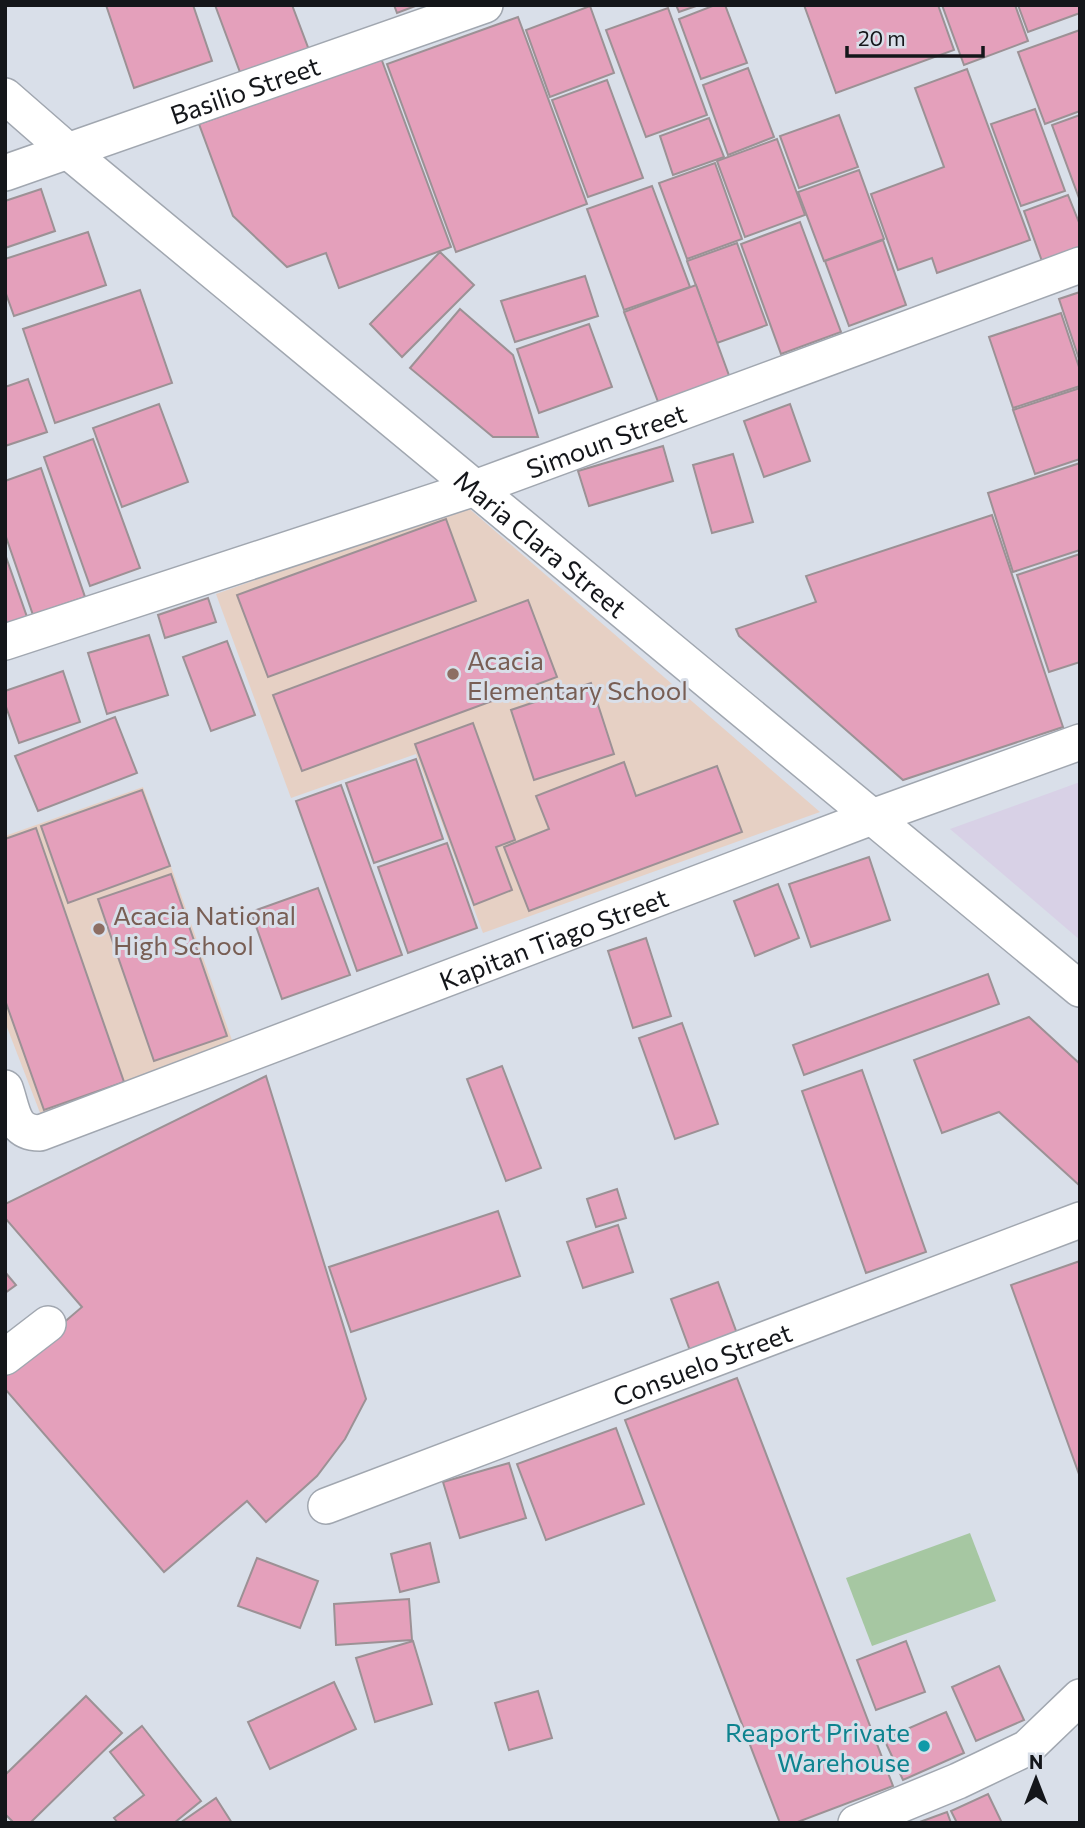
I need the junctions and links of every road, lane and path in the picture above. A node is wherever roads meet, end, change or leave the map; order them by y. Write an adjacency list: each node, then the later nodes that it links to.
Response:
1 (485, 5): 3 (street, Basilio Street)
2 (5, 96): 3 (street, Maria Clara Street)
3 (68, 151): 4 (street, Basilio Street); 6 (street, Maria Clara Street)
4 (5, 173)
5 (1080, 265): 6 (street, Simoun Street)
6 (475, 488): 7 (street, Simoun Street); 9 (street, Maria Clara Street)
7 (5, 642)
8 (1080, 742): 9 (street, Kapitan Tiago Street)
9 (872, 817): 10 (street, Maria Clara Street); 12 (street, Kapitan Tiago Street)
10 (1080, 989)
11 (5, 1088): 12 (street)
12 (17, 1130)
13 (1080, 1220): 16 (street, Consuelo Street)
14 (48, 1324): 15 (street)
15 (5, 1356)
16 (326, 1506)
17 (1080, 1697): 18 (street)
18 (856, 1823)

